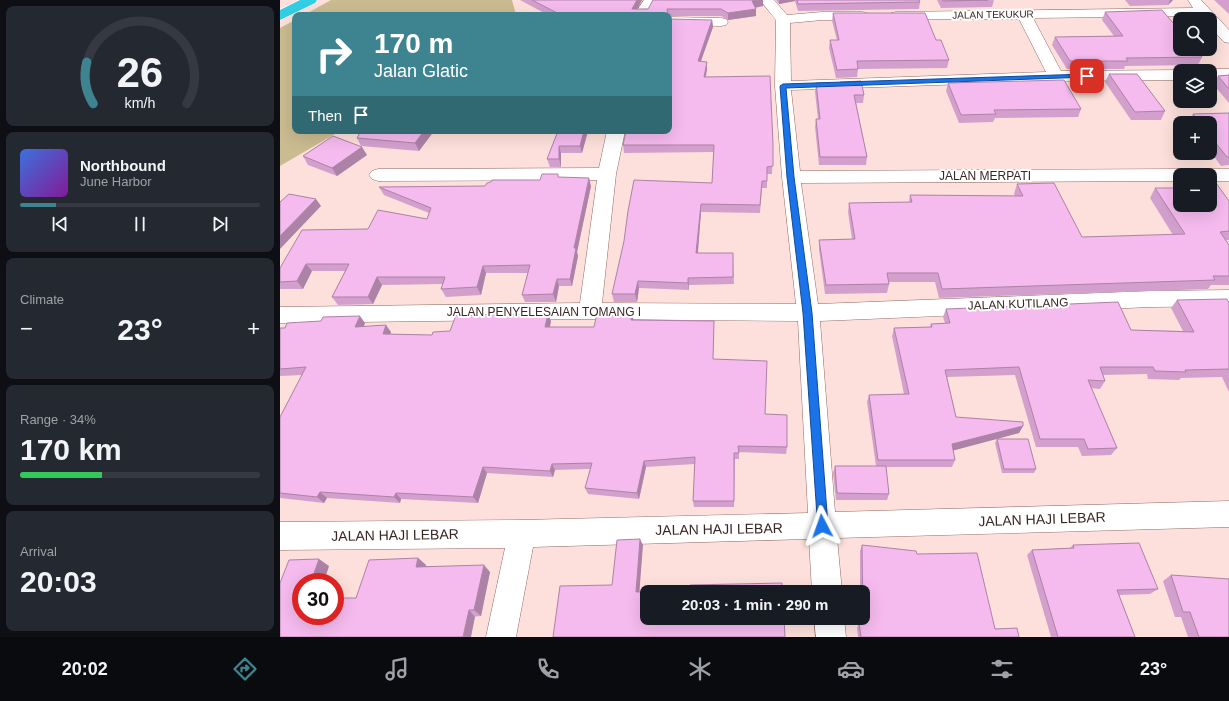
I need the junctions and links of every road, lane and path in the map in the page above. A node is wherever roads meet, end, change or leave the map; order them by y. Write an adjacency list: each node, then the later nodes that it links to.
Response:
1 (310, 0): 13 (highway)
2 (651, 0): 7 (street)
3 (767, 0): 14 (street)
4 (920, 0): 12 (street)
5 (1053, 0): 10 (street)
6 (1193, 0): 9 (street)
7 (643, 12)
8 (1173, 12): 10 (street, JALAN TEKUKUR)
9 (1204, 12)
10 (1061, 13): 11 (street, JALAN TEKUKUR)
11 (1024, 14): 12 (street, JALAN TEKUKUR); 22 (street)
12 (925, 15): 14 (street, JALAN TEKUKUR)
13 (280, 16)
14 (783, 20): 23 (street)
15 (672, 21): 16 (street)
16 (721, 22)
17 (1217, 26): 18 (street)
18 (1229, 39)
19 (1173, 74): 22 (street)
20 (1217, 74): 21 (street)
21 (1229, 74)
22 (1056, 76): 23 (street)
23 (783, 86): 30 (street)
24 (615, 134): 25 (street)
25 (607, 174): 26 (street); 32 (street)
26 (378, 175)
27 (1173, 175): 30 (street, JALAN MERPATI)
28 (1217, 175): 29 (street)
29 (1229, 175)
30 (791, 177): 33 (street)
31 (1229, 298): 33 (street, JALAN KUTILANG)
32 (590, 311): 33 (street, JALAN PENYELESAIAN TOMANG I); 34 (street, JALAN PENYELESAIAN TOMANG I)
33 (808, 313): 36 (street)
34 (280, 315)
35 (1229, 514): 36 (street, JALAN HAJI LEBAR)
36 (822, 526): 37 (street, JALAN HAJI LEBAR); 39 (street)
37 (522, 534): 38 (street, JALAN HAJI LEBAR); 41 (street)
38 (280, 536)
39 (826, 585)
40 (830, 625): 42 (street)
41 (501, 637)
42 (831, 637)

